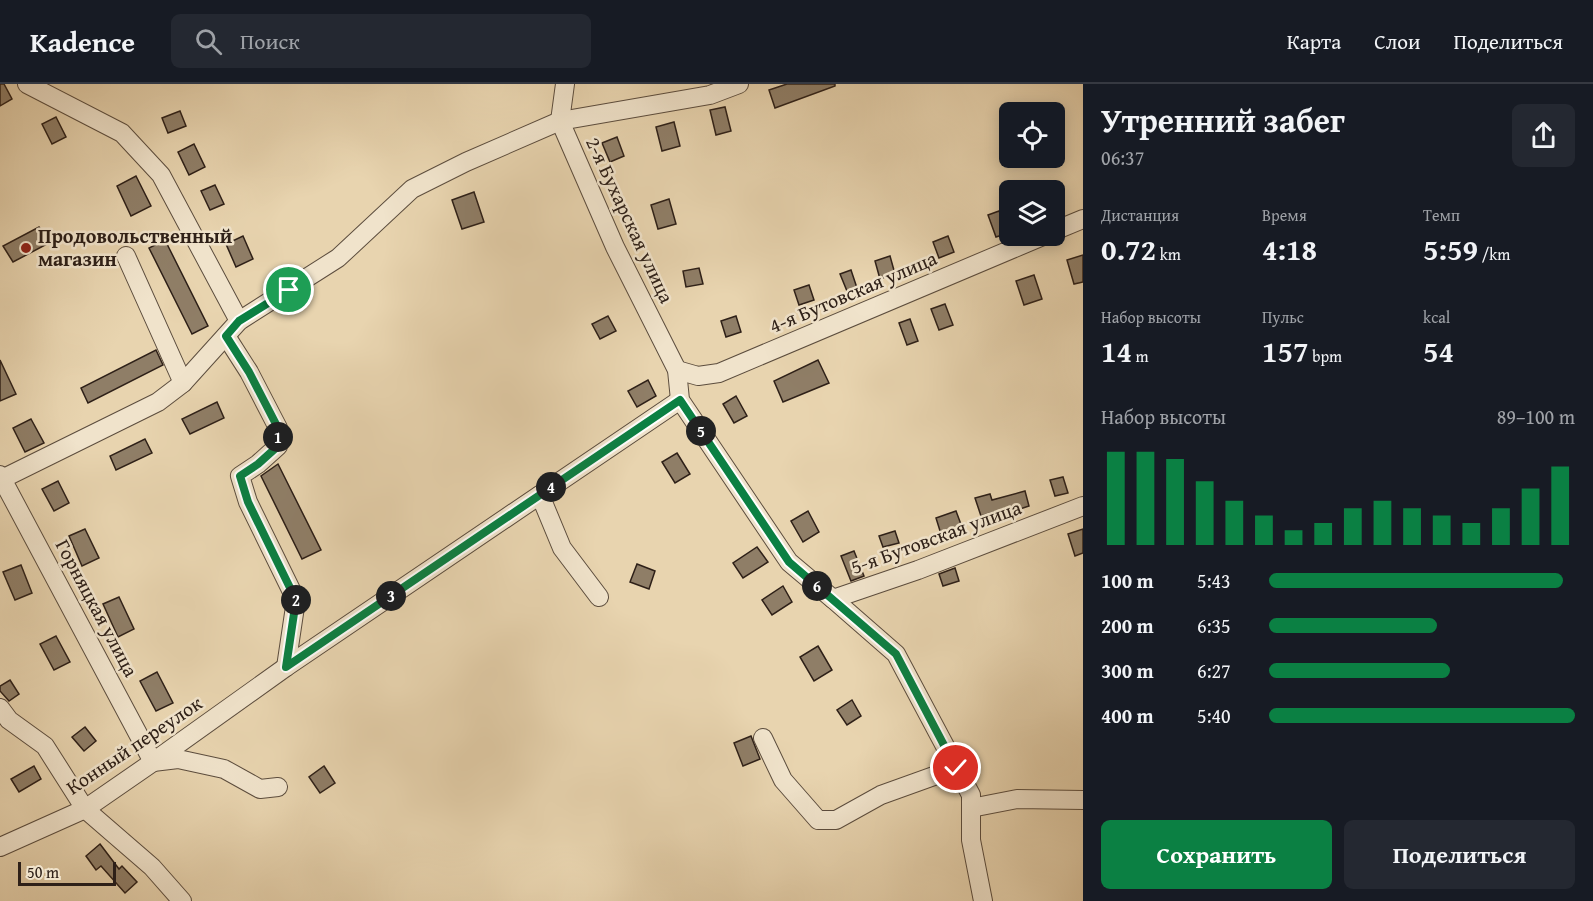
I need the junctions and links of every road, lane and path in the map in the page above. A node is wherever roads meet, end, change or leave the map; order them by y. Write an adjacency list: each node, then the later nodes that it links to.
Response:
1 (27, 84): 9 (street)
2 (566, 84): 4 (street)
3 (739, 84): 4 (street)
4 (560, 121): 9 (street); 11 (street, 2-я Бухарская улица)
5 (1083, 219): 6 (street)
6 (1065, 226)
7 (1019, 246): 11 (street, 4-я Бутовская улица)
8 (126, 256): 12 (street)
9 (239, 321): 10 (street)
10 (226, 336): 12 (street); 19 (street)
11 (677, 370): 13 (street)
12 (183, 383): 14 (street)
13 (680, 400): 15 (street, Конный переулок); 18 (street)
14 (1, 478): 22 (street, Горняцкая улица)
15 (540, 495): 17 (street); 19 (street, Конный переулок)
16 (1083, 506): 18 (street, 5-я Бутовская улица)
17 (599, 597)
18 (833, 599): 23 (street)
19 (286, 667): 22 (street, Конный переулок)
20 (0, 708): 27 (street)
21 (763, 738): 23 (street)
22 (153, 762): 24 (street); 27 (street, Конный переулок)
23 (956, 768): 26 (street)
24 (278, 788)
25 (1083, 800): 26 (street)
26 (971, 808): 30 (street)
27 (85, 809): 28 (street, Конный переулок); 29 (street)
28 (0, 847)
29 (182, 901)
30 (982, 901)

